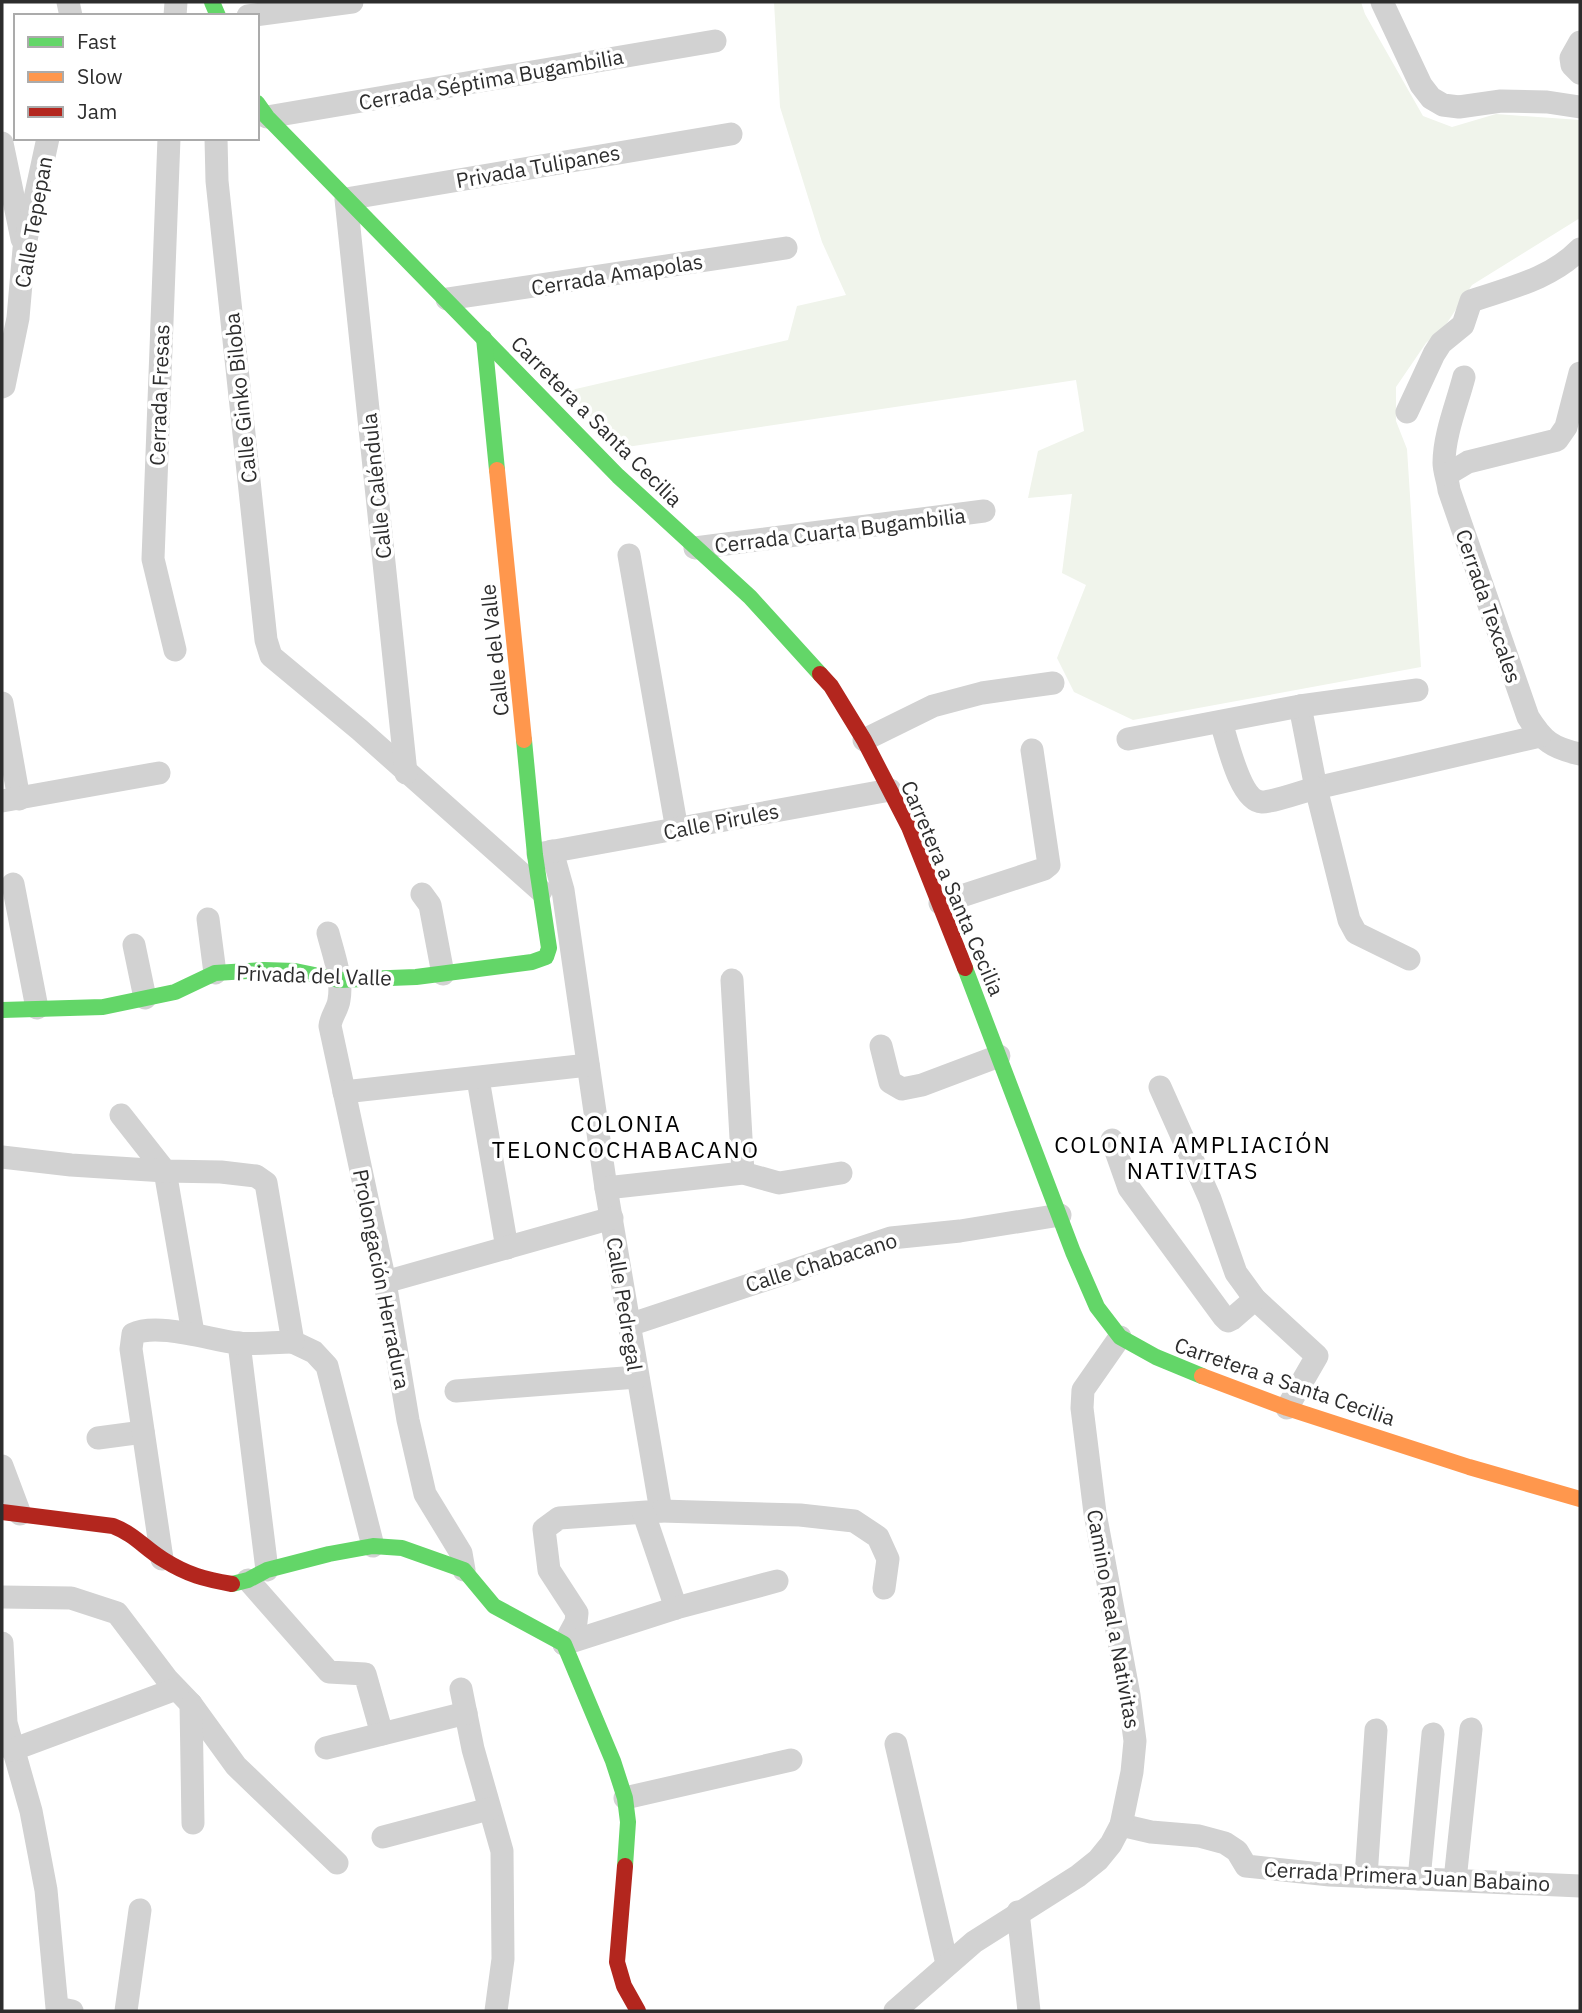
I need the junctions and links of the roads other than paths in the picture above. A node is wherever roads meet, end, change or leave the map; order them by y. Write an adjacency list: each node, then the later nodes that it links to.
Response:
1 (352, 2): 3 (street)
2 (1382, 2): 7 (street)
3 (259, 15)
4 (715, 41): 8 (street, Cerrada Séptima Bugambilia)
5 (1580, 42): 6 (street)
6 (1580, 73)
7 (1580, 107)
8 (262, 110): 14 (street, Carretera a Santa Cecilia)
9 (731, 134): 14 (street, Privada Tulipanes)
10 (48, 140): 16 (street, Calle Tepepan)
11 (170, 140): 28 (street, Cerrada Fresas)
12 (216, 140): 40 (street, Calle Ginko Biloba)
13 (2, 143): 16 (street)
14 (346, 199): 18 (street, Carretera a Santa Cecilia); 40 (street, Calle Caléndula)
15 (786, 248): 18 (street, Cerrada Amapolas)
16 (24, 249): 22 (street, Calle Tepepan)
17 (1580, 249): 23 (street)
18 (447, 299): 19 (street, Carretera a Santa Cecilia)
19 (484, 338): 26 (street, Carretera a Santa Cecilia); 45 (street, Calle del Valle)
20 (1580, 373): 24 (street)
21 (1464, 377): 24 (street, Cerrada Texcales)
22 (2, 387)
23 (1408, 412)
24 (1448, 474): 34 (street, Cerrada Texcales)
25 (984, 511): 26 (street, Cerrada Cuarta Bugambilia)
26 (695, 548): 36 (street, Carretera a Santa Cecilia)
27 (629, 555): 44 (street)
28 (175, 650)
29 (1053, 683): 36 (street)
30 (1417, 690): 32 (street)
31 (2, 703): 43 (street)
32 (1300, 706): 33 (street); 41 (street)
33 (1221, 722): 35 (street); 41 (street)
34 (1540, 736): 38 (street); 41 (street)
35 (1128, 738)
36 (864, 740): 42 (street, Carretera a Santa Cecilia)
37 (1032, 750): 49 (street)
38 (1580, 754)
39 (159, 773): 43 (street)
40 (407, 773): 47 (street)
41 (1316, 788): 54 (street)
42 (890, 789): 44 (street, Calle Pirules); 49 (street, Carretera a Santa Cecilia)
43 (10, 800)
44 (677, 830): 45 (street, Calle Pirules)
45 (544, 853): 47 (street, Calle del Valle); 64 (street, Calle Pedregal)
46 (13, 884): 60 (street)
47 (541, 891): 53 (street, Calle del Valle)
48 (422, 894): 56 (street)
49 (940, 903): 63 (street, Carretera a Santa Cecilia)
50 (208, 919): 55 (street)
51 (328, 933): 57 (street)
52 (134, 945): 59 (street)
53 (546, 957): 56 (street, Privada del Valle)
54 (1409, 959)
55 (215, 973): 57 (street, Privada del Valle); 59 (street, Privada del Valle)
56 (443, 974): 57 (street, Privada del Valle)
57 (339, 980): 67 (street, Prolongación Herradura)
58 (732, 980): 72 (street)
59 (145, 998): 60 (street, Privada del Valle)
60 (37, 1008): 61 (street, Privada del Valle)
61 (2, 1010)
62 (881, 1046): 63 (street)
63 (999, 1056): 75 (street, Carretera a Santa Cecilia)
64 (588, 1065): 65 (street); 74 (street, Calle Pedregal)
65 (478, 1079): 67 (street); 77 (street)
66 (1160, 1087): 79 (street)
67 (344, 1092): 78 (street, Prolongación Herradura)
68 (121, 1115): 71 (street)
69 (1112, 1140): 79 (street)
70 (2, 1157): 71 (street)
71 (165, 1171): 81 (street); 83 (street)
72 (743, 1173): 73 (street); 74 (street)
73 (841, 1173)
74 (606, 1188): 76 (street, Calle Pedregal)
75 (1060, 1214): 80 (street, Calle Chabacano); 82 (street, Carretera a Santa Cecilia)
76 (612, 1218): 77 (street); 80 (street, Calle Pedregal)
77 (508, 1248): 78 (street)
78 (385, 1282): 96 (street, Prolongación Herradura)
79 (1255, 1299): 87 (street)
80 (629, 1325): 85 (street, Calle Pedregal)
81 (192, 1333): 84 (street); 88 (street)
82 (1120, 1337): 87 (street, Carretera a Santa Cecilia); 118 (street, Camino Real a Nativitas)
83 (293, 1342): 84 (street); 94 (street)
84 (239, 1343): 97 (street)
85 (637, 1377): 86 (street); 92 (street, Calle Pedregal)
86 (456, 1391)
87 (1287, 1408): 91 (street, Carretera a Santa Cecilia)
88 (144, 1432): 89 (street); 95 (street)
89 (98, 1438)
90 (2, 1465): 93 (street)
91 (1580, 1499)
92 (653, 1512): 99 (street); 101 (street, Calle Pedregal); 103 (street)
93 (11, 1513): 95 (street)
94 (373, 1546): 96 (street); 97 (street)
95 (162, 1559): 97 (street)
96 (464, 1570): 103 (street)
97 (257, 1575): 109 (street)
98 (777, 1581): 101 (street)
99 (884, 1588)
100 (2, 1597): 105 (street)
101 (676, 1608): 103 (street)
102 (2, 1643): 113 (street)
103 (564, 1644): 115 (street)
104 (461, 1689): 106 (street)
105 (183, 1696): 113 (street); 117 (street); 120 (street)
106 (466, 1713): 109 (street); 116 (street)
107 (1471, 1729): 123 (street)
108 (1376, 1730): 121 (street)
109 (383, 1734): 112 (street)
110 (1433, 1734): 122 (street)
111 (896, 1744): 127 (street)
112 (326, 1748)
113 (12, 1750): 128 (street)
114 (791, 1760): 115 (street)
115 (625, 1798): 131 (street)
116 (489, 1809): 119 (street); 130 (street)
117 (193, 1823)
118 (1121, 1825): 121 (street, Cerrada Primera Juan Babaino); 126 (street, Camino Real a Nativitas)
119 (383, 1838)
120 (337, 1863)
121 (1366, 1877): 122 (street, Cerrada Primera Juan Babaino)
122 (1419, 1879): 123 (street, Cerrada Primera Juan Babaino)
123 (1455, 1880): 124 (street, Cerrada Primera Juan Babaino)
124 (1580, 1886)
125 (140, 1910): 129 (street)
126 (1018, 1912): 127 (street, Camino Real a Nativitas); 133 (street)
127 (947, 1964): 132 (street, Camino Real a Nativitas)
128 (72, 2011)
129 (126, 2011)
130 (496, 2011)
131 (638, 2011)
132 (895, 2011)
133 (1029, 2011)

